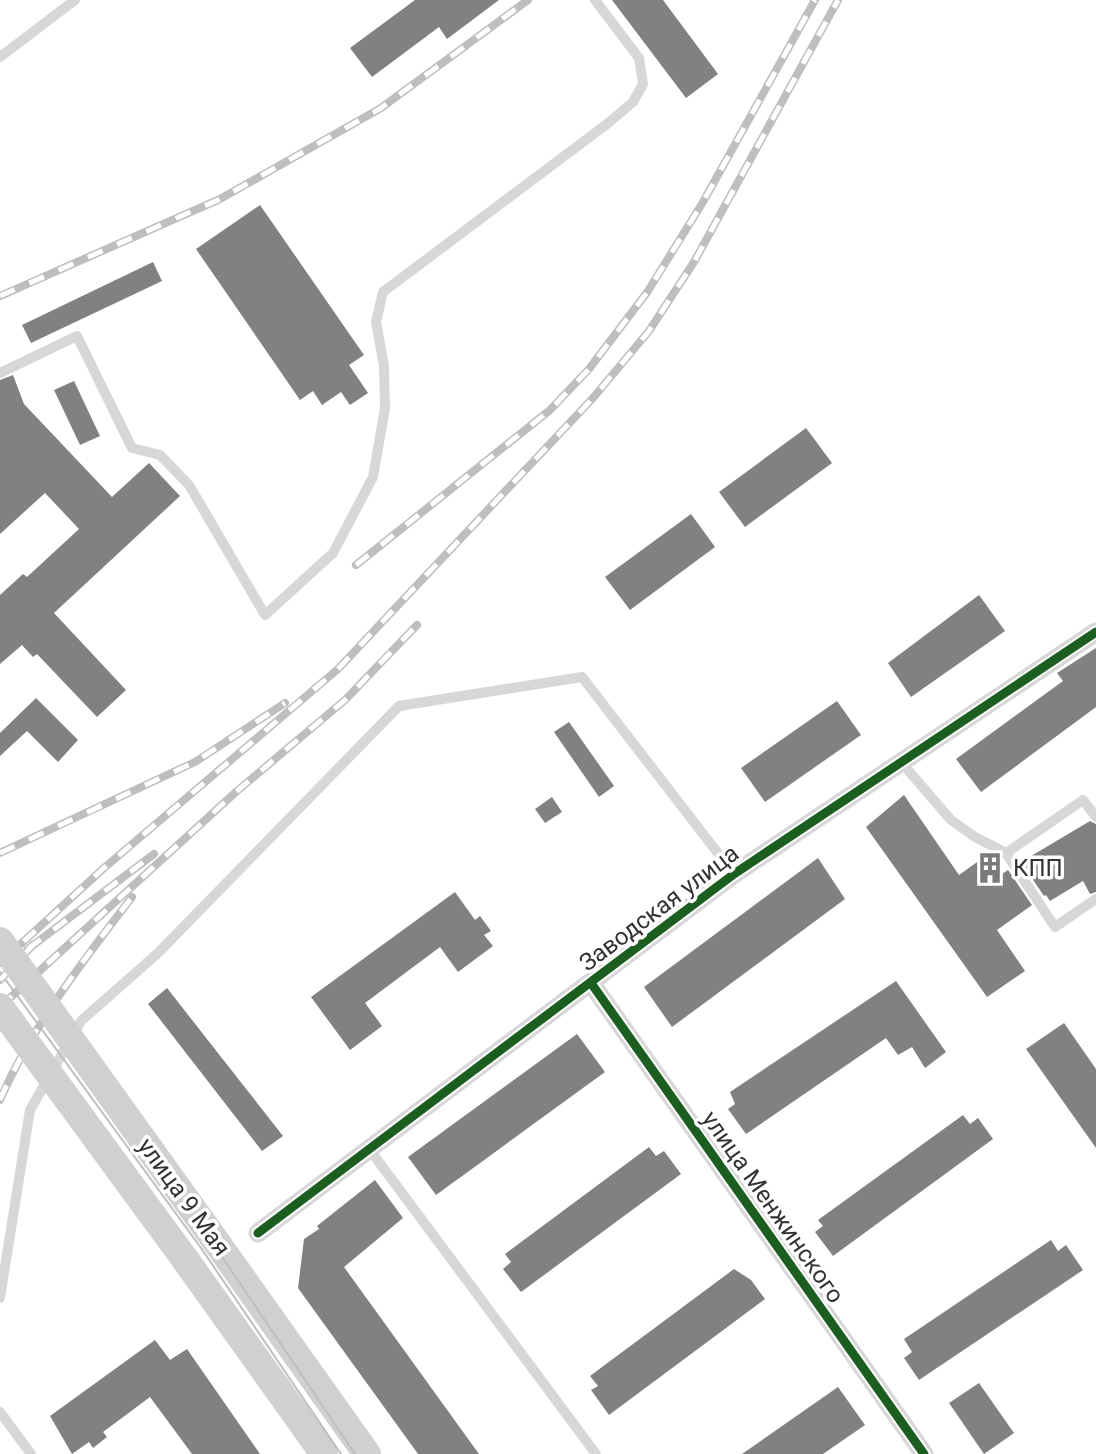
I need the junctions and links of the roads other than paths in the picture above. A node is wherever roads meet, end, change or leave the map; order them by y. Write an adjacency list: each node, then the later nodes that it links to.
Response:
1 (75, 0): 3 (lane)
2 (595, 0): 4 (lane)
3 (0, 57)
4 (0, 373)
5 (1096, 632): 6 (street, Заводская улица)
6 (901, 762): 8 (lane); 9 (street, Заводская улица)
7 (1096, 817): 8 (lane)
8 (1006, 853): 10 (lane)
9 (734, 874): 12 (street, Заводская улица); 16 (lane)
10 (1096, 899)
11 (0, 941): 20 (main road, улица 9 Мая, bridge)
12 (591, 983): 14 (street, Заводская улица); 22 (street, улица Менжинского)
13 (0, 1007): 19 (main road, улица 9 Мая, bridge)
14 (370, 1150): 15 (street, Заводская улица); 21 (lane)
15 (258, 1233)
16 (0, 1298)
17 (0, 1412): 18 (lane)
18 (31, 1454)
19 (324, 1454)
20 (367, 1454)
21 (596, 1454)
22 (924, 1454)

